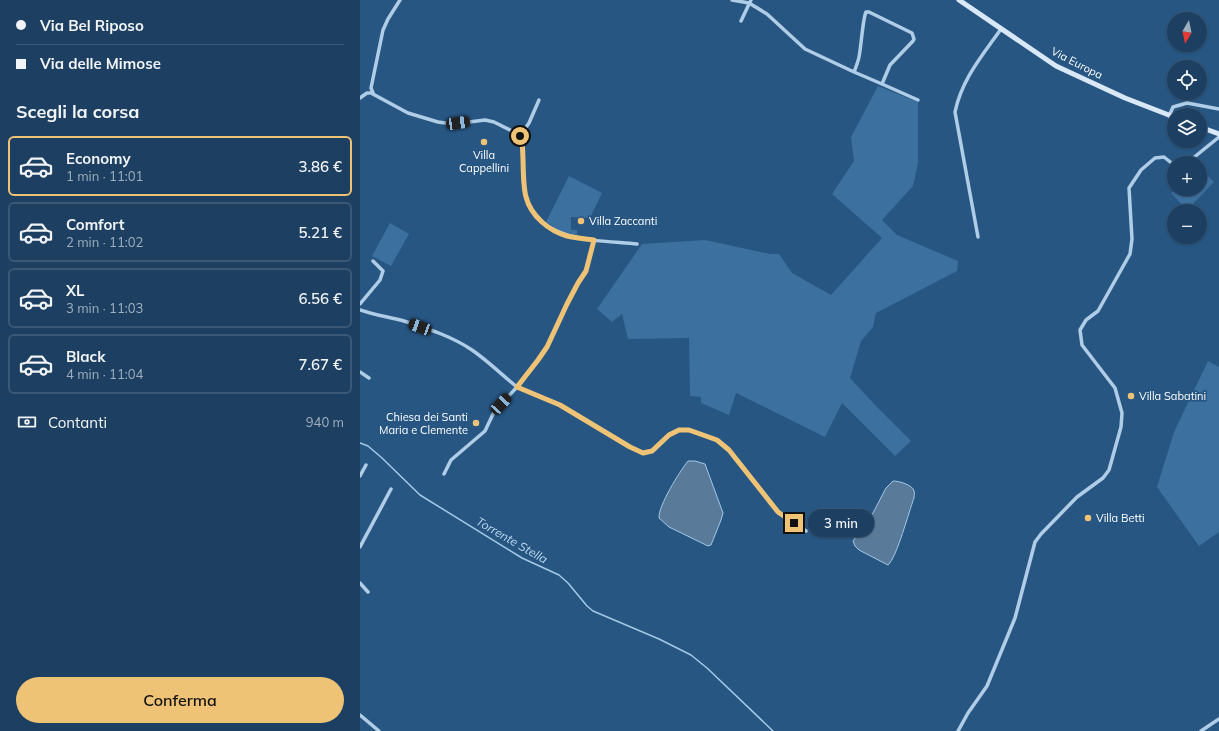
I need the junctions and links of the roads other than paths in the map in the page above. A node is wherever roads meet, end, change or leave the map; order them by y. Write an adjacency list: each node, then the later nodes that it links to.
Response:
1 (400, 0): 9 (street)
2 (732, 0): 4 (street)
3 (959, 0): 6 (main road, Via Europa)
4 (750, 2): 5 (street); 7 (street)
5 (741, 21)
6 (1001, 28): 15 (main road, Via Europa); 21 (street)
7 (854, 72): 8 (street); 8 (street)
8 (882, 84): 12 (street)
9 (373, 93): 10 (street); 17 (street)
10 (360, 98)
11 (539, 100): 17 (street)
12 (918, 100)
13 (1173, 108): 14 (street)
14 (1219, 109)
15 (1167, 114)
16 (1207, 130): 18 (main road)
17 (520, 136): 22 (street)
18 (1219, 136): 19 (street)
19 (1196, 156)
20 (1167, 159): 41 (street)
21 (978, 237)
22 (594, 240): 23 (street); 29 (street)
23 (637, 244)
24 (373, 261): 25 (street)
25 (360, 304)
26 (360, 310): 29 (street)
27 (360, 372): 28 (street)
28 (369, 378)
29 (517, 387): 31 (street); 34 (street)
30 (366, 465): 32 (street)
31 (444, 474)
32 (360, 476)
33 (391, 489): 35 (street)
34 (806, 531)
35 (360, 547)
36 (360, 583): 37 (street)
37 (368, 592)
38 (360, 715): 40 (street)
39 (1219, 719): 42 (street)
40 (379, 731)
41 (958, 731)
42 (1201, 731)

